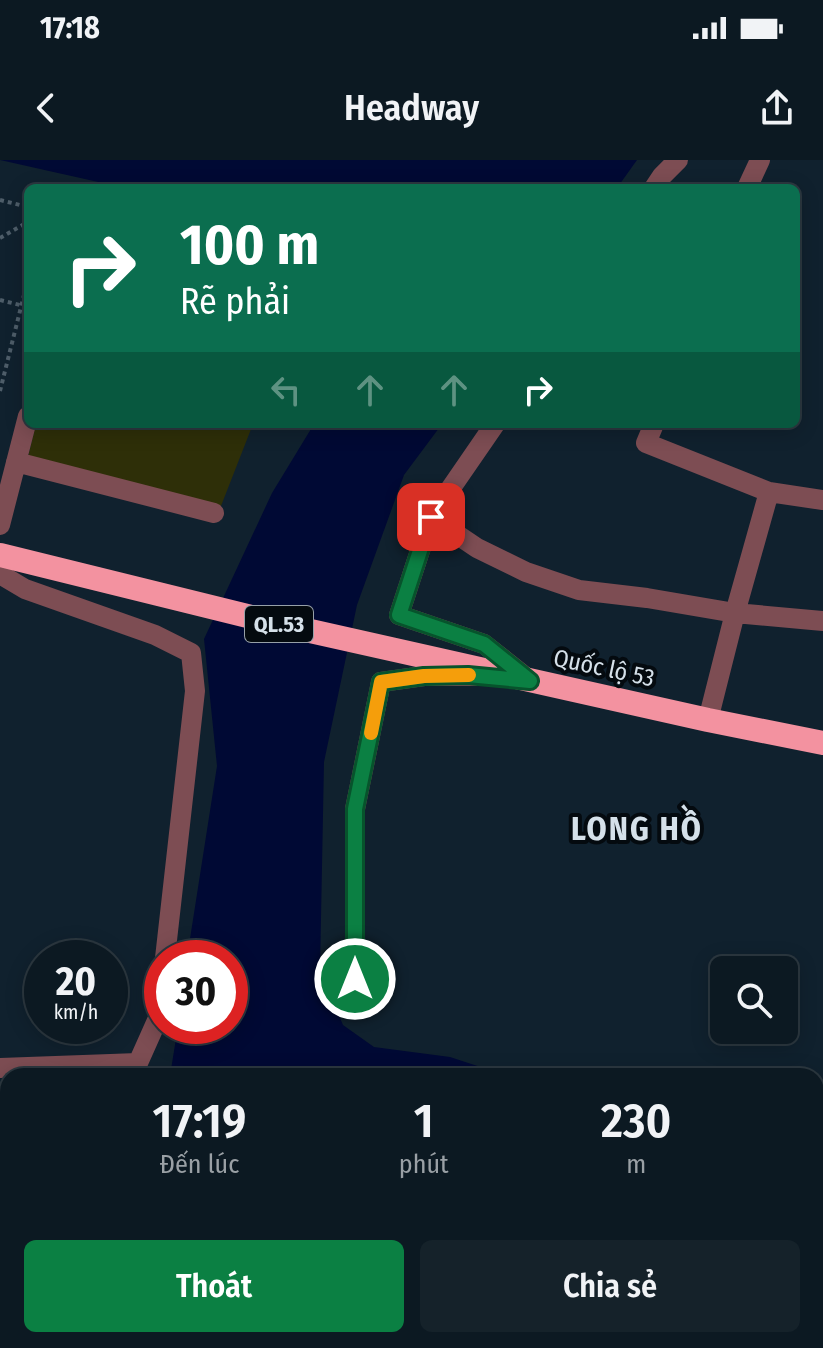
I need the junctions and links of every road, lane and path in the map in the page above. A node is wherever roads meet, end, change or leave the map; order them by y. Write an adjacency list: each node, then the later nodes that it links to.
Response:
1 (678, 160): 3 (street)
2 (760, 160): 4 (street)
3 (657, 184)
4 (749, 184)
5 (0, 200): 6 (path)
6 (24, 206)
7 (24, 224): 8 (path)
8 (0, 238)
9 (0, 300): 10 (path)
10 (24, 306)
11 (24, 309): 12 (path)
12 (0, 391)
13 (25, 428): 16 (street)
14 (492, 428): 20 (street)
15 (652, 428): 17 (street)
16 (16, 462): 19 (street); 21 (street)
17 (769, 492): 18 (street); 24 (street)
18 (823, 500)
19 (214, 513)
20 (431, 517): 24 (street); 26 (street)
21 (0, 525)
22 (0, 555): 26 (highway, Quốc lộ 53 / QL.53)
23 (0, 574): 29 (street)
24 (735, 613): 25 (street); 27 (street)
25 (823, 621)
26 (530, 681): 27 (highway, Quốc lộ 53 / QL.53); 30 (street)
27 (708, 720): 28 (highway, Quốc lộ 53 / QL.53)
28 (823, 743)
29 (167, 940)
30 (355, 1007)
31 (148, 1044): 32 (street)
32 (138, 1068)

